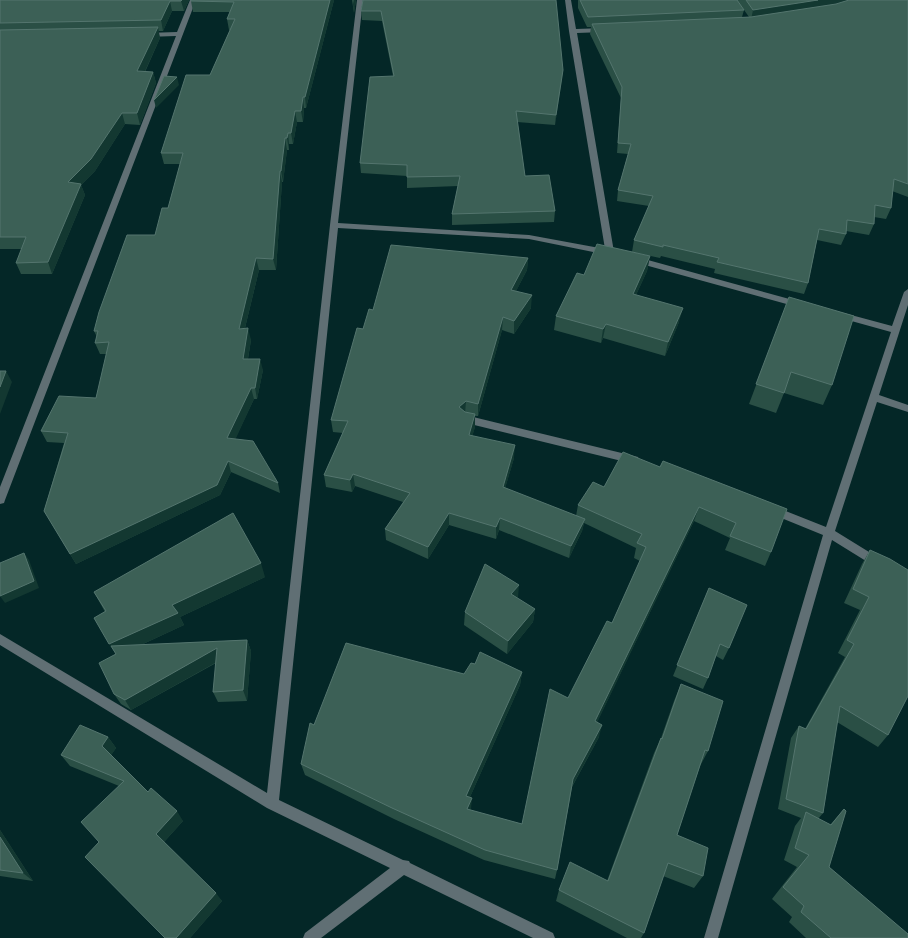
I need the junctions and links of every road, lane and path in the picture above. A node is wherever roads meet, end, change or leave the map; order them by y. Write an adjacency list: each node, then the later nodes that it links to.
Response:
1 (193, 0): 6 (street)
2 (360, 0): 8 (street)
3 (568, 0): 5 (street)
4 (610, 30): 5 (street)
5 (572, 31): 9 (street)
6 (180, 34): 7 (street); 18 (street)
7 (141, 35)
8 (334, 225): 9 (street); 23 (street)
9 (618, 254): 11 (street)
10 (908, 292): 13 (street)
11 (810, 307)
12 (833, 313): 13 (street)
13 (895, 330): 14 (street)
14 (873, 397): 15 (street); 20 (street)
15 (908, 409)
16 (465, 419): 17 (street)
17 (645, 463)
18 (0, 500)
19 (765, 507): 20 (street)
20 (829, 532): 21 (street); 27 (street)
21 (888, 570)
22 (0, 639): 23 (street)
23 (272, 803): 24 (street)
24 (404, 866): 25 (street); 26 (street)
25 (310, 938)
26 (548, 938)
27 (711, 938)

